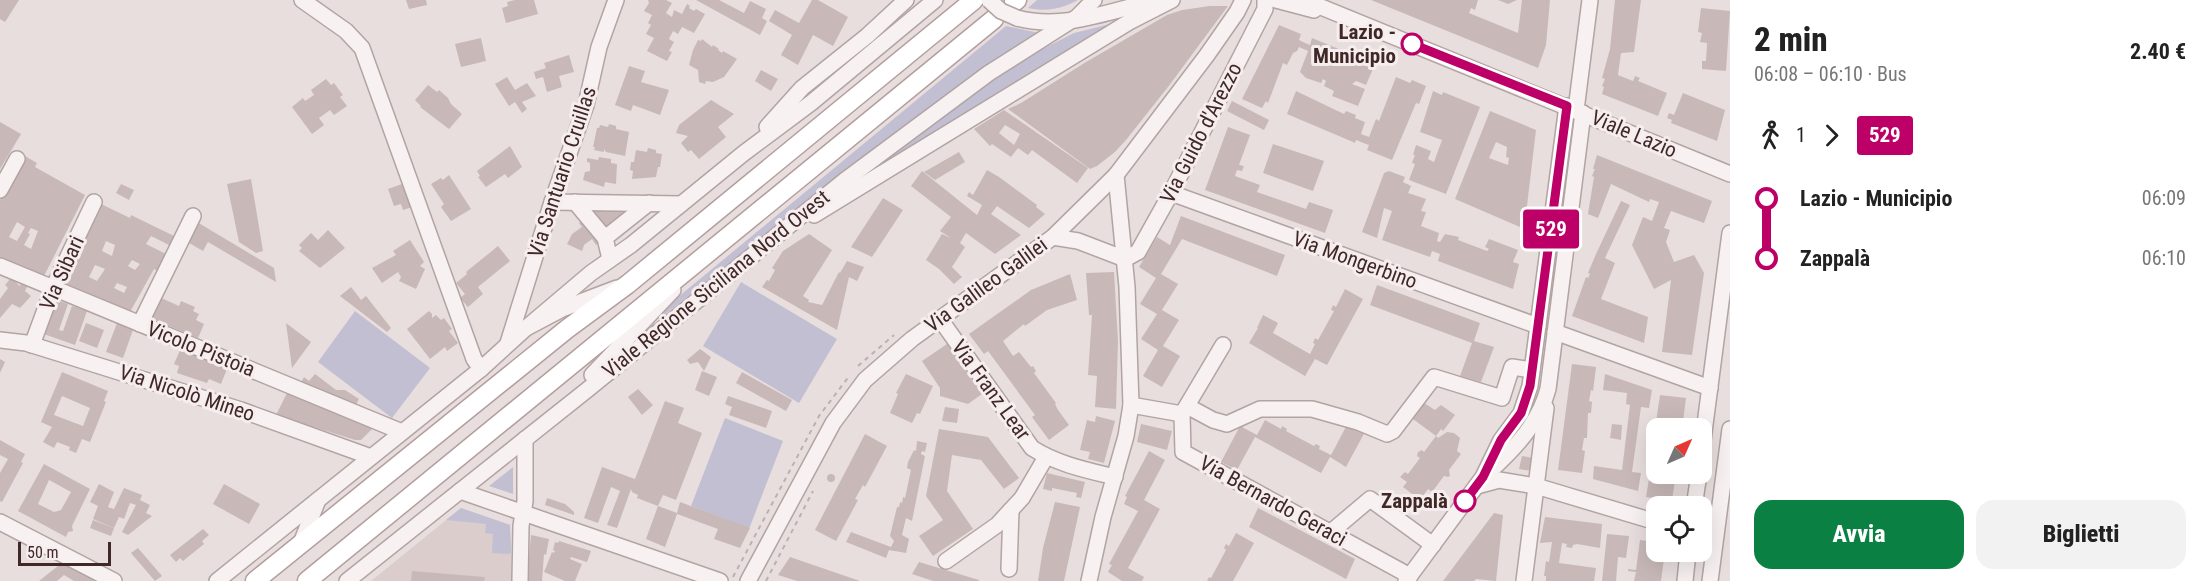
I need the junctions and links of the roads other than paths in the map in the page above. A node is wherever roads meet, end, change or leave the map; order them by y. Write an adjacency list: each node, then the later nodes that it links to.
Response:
1 (302, 0): 55 (street)
2 (616, 0): 30 (street, Via Santuario Cruillas)
3 (906, 0): 23 (street)
4 (935, 0): 23 (street)
5 (974, 0): 42 (main road)
6 (989, 0): 15 (street, bridge)
7 (1094, 0): 20 (street, Viale Regione Siciliana Nord Ovest)
8 (1136, 0): 17 (street)
9 (1160, 0): 17 (street)
10 (1172, 0): 43 (street)
11 (1243, 0): 26 (street, Via Galileo Galilei)
12 (1265, 0): 28 (street, Via Guido d'Arezzo)
13 (1276, 0): 19 (street)
14 (1304, 0): 19 (street, Viale Lazio)
15 (1016, 7): 20 (street)
16 (1588, 8): 21 (street); 22 (street)
17 (1118, 9): 20 (street)
18 (994, 19): 38 (main road, Viale Regione Siciliana Nord Ovest)
19 (1355, 20): 21 (street, Viale Lazio)
20 (1072, 21): 43 (street, Viale Regione Siciliana Nord Ovest)
21 (1545, 98): 22 (street, Viale Lazio)
22 (1575, 110): 25 (street, Viale Lazio); 48 (street); 50 (street)
23 (744, 153): 33 (street)
24 (17, 159): 27 (street)
25 (1730, 174)
26 (1116, 175): 36 (street, Via Galileo Galilei); 40 (street)
27 (0, 190)
28 (1171, 194): 40 (street, Via Guido d'Arezzo); 48 (street, Via Mongerbino)
29 (94, 202): 44 (street, Via Sibari)
30 (552, 202): 31 (street); 52 (street, Via Santuario Cruillas)
31 (575, 202): 32 (street); 37 (street)
32 (649, 203): 33 (street); 37 (street)
33 (681, 204): 39 (street)
34 (193, 216): 46 (street)
35 (1730, 233): 47 (street)
36 (1053, 237): 40 (street); 45 (street, Via Galileo Galilei)
37 (605, 238): 39 (street)
38 (709, 252): 62 (street); 91 (main road, Viale Regione Siciliana Nord Ovest)
39 (610, 259): 49 (street)
40 (1125, 259): 59 (street)
41 (0, 266): 44 (street, Vicolo Pistoia)
42 (628, 284): 49 (street); 81 (main road)
43 (716, 284): 62 (street, Viale Regione Siciliana Nord Ovest)
44 (53, 288): 46 (street, Vicolo Pistoia); 53 (street, Via Sibari)
45 (940, 319): 68 (street, Via Franz Lear); 86 (street, Via Galileo Galilei)
46 (140, 324): 64 (street, Vicolo Pistoia)
47 (1724, 325): 57 (street)
48 (1538, 326): 56 (street)
49 (526, 328): 52 (street)
50 (1555, 332): 57 (street); 58 (street)
51 (0, 340): 53 (street, Via Nicolò Mineo)
52 (508, 343): 55 (street)
53 (32, 345): 67 (street, Via Nicolò Mineo)
54 (1222, 345): 60 (street)
55 (481, 369): 64 (street)
56 (1532, 370): 60 (street); 66 (street)
57 (1710, 388): 61 (street)
58 (1548, 389): 66 (street); 72 (street)
59 (1131, 405): 60 (street); 69 (street)
60 (1184, 410): 79 (street, Via Bernardo Geraci)
61 (1706, 418)
62 (551, 419): 65 (street, Viale Regione Siciliana Nord Ovest)
63 (1730, 429): 80 (street)
64 (402, 432): 67 (street)
65 (525, 439): 73 (street, Viale Regione Siciliana Nord Ovest); 76 (street)
66 (1498, 452): 70 (street); 71 (street)
67 (371, 457): 74 (street)
68 (1046, 457): 69 (street, Via Franz Lear); 75 (street)
69 (1114, 477): 95 (street)
70 (1480, 482): 71 (street); 82 (street)
71 (1517, 483): 72 (street)
72 (1536, 486): 77 (street); 96 (street)
73 (460, 491): 76 (street); 92 (street, Viale Regione Siciliana Nord Ovest)
74 (318, 500): 81 (street); 89 (street)
75 (1011, 510): 83 (street); 85 (street)
76 (524, 513): 93 (street); 94 (street)
77 (1646, 519)
78 (0, 522): 88 (street)
79 (1331, 532): 82 (street); 87 (street, Via Bernardo Geraci)
80 (1723, 535): 98 (street)
81 (302, 543): 90 (main road)
82 (1432, 545): 87 (street)
83 (946, 561)
84 (1687, 562): 97 (street)
85 (1010, 569)
86 (742, 577)
87 (1408, 578)
88 (114, 581)
89 (217, 581)
90 (255, 581)
91 (307, 581)
92 (347, 581)
93 (520, 581)
94 (720, 581)
95 (1089, 581)
96 (1524, 581)
97 (1685, 581)
98 (1710, 581)

